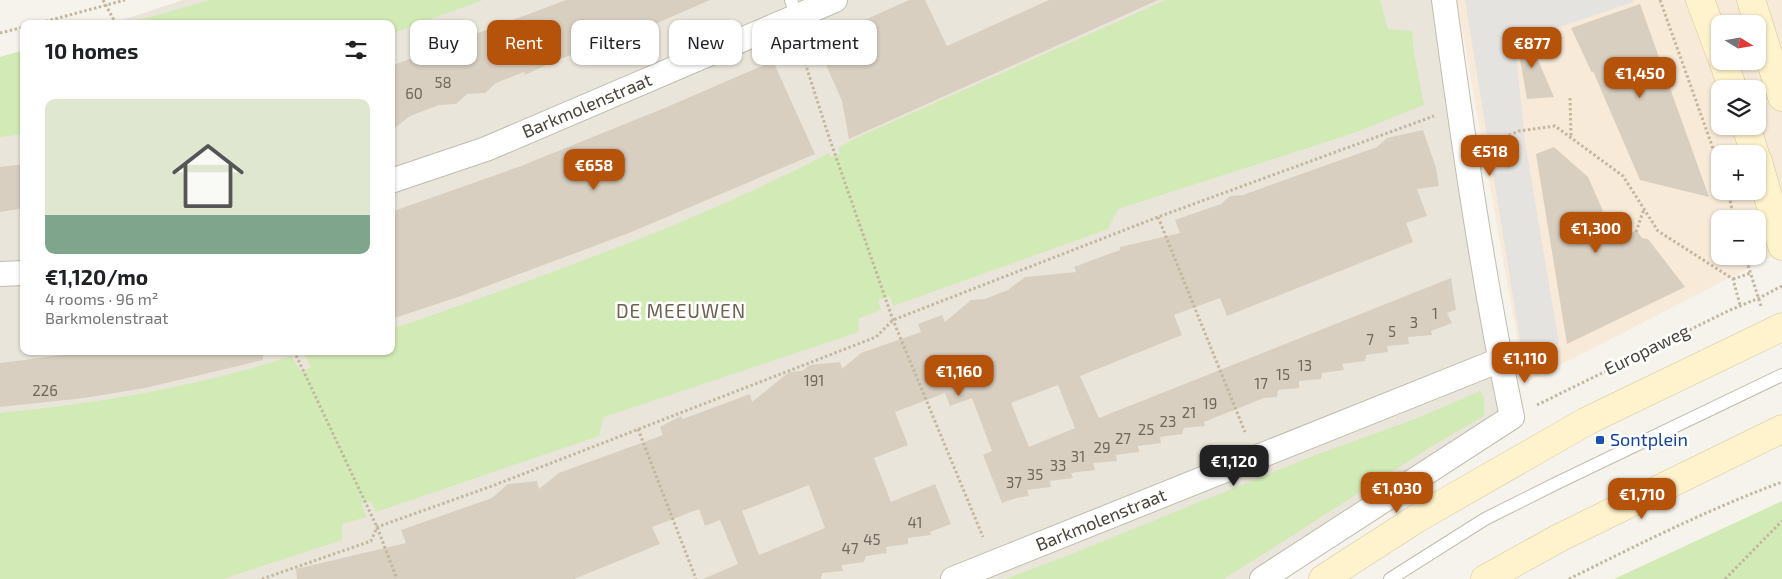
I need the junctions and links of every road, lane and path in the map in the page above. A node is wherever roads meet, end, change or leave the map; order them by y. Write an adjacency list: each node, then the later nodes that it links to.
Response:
1 (103, 0): 8 (path)
2 (125, 0): 8 (path)
3 (835, 0): 9 (street, Barkmolenstraat)
4 (1444, 0): 17 (street)
5 (1660, 0): 20 (path)
6 (1700, 0): 13 (main road)
7 (1751, 0): 15 (main road)
8 (105, 5): 10 (path); 11 (path)
9 (793, 12): 21 (street, Barkmolenstraat); 35 (path)
10 (51, 20)
11 (114, 20)
12 (20, 28): 14 (path)
13 (1711, 29)
14 (0, 33)
15 (1782, 97)
16 (1570, 98): 18 (path)
17 (1458, 107): 24 (path); 38 (street)
18 (1570, 138): 19 (path); 23 (path)
19 (1495, 141)
20 (1712, 145)
21 (395, 179)
22 (1766, 189): 26 (main road)
23 (1644, 209): 25 (path); 31 (path)
24 (1158, 217): 35 (path); 43 (path)
25 (1636, 232)
26 (1782, 246)
27 (1749, 265): 29 (path)
28 (20, 273): 30 (street)
29 (1751, 273): 31 (path); 33 (path)
30 (0, 274)
31 (1733, 279): 34 (path)
32 (1782, 286): 33 (path, Europaweg)
33 (1759, 298): 34 (path, Europaweg)
34 (1740, 305): 40 (path, Europaweg)
35 (893, 320): 41 (path); 47 (path)
36 (1782, 327): 53 (main road, Europaweg)
37 (296, 355): 46 (path)
38 (1500, 360): 40 (street); 43 (street, Barkmolenstraat)
39 (1782, 375): 54 (lane)
40 (1512, 417): 52 (street)
41 (638, 429): 46 (path); 50 (path)
42 (1782, 429): 55 (main road)
43 (1256, 458): 47 (street, Barkmolenstraat)
44 (1782, 482): 56 (path)
45 (1782, 521): 57 (path)
46 (377, 527): 48 (path); 49 (path)
47 (994, 563): 51 (street, Barkmolenstraat)
48 (262, 579)
49 (397, 579)
50 (696, 579)
51 (953, 579)
52 (1262, 579)
53 (1323, 579)
54 (1390, 579)
55 (1485, 579)
56 (1569, 579)
57 (1725, 579)

